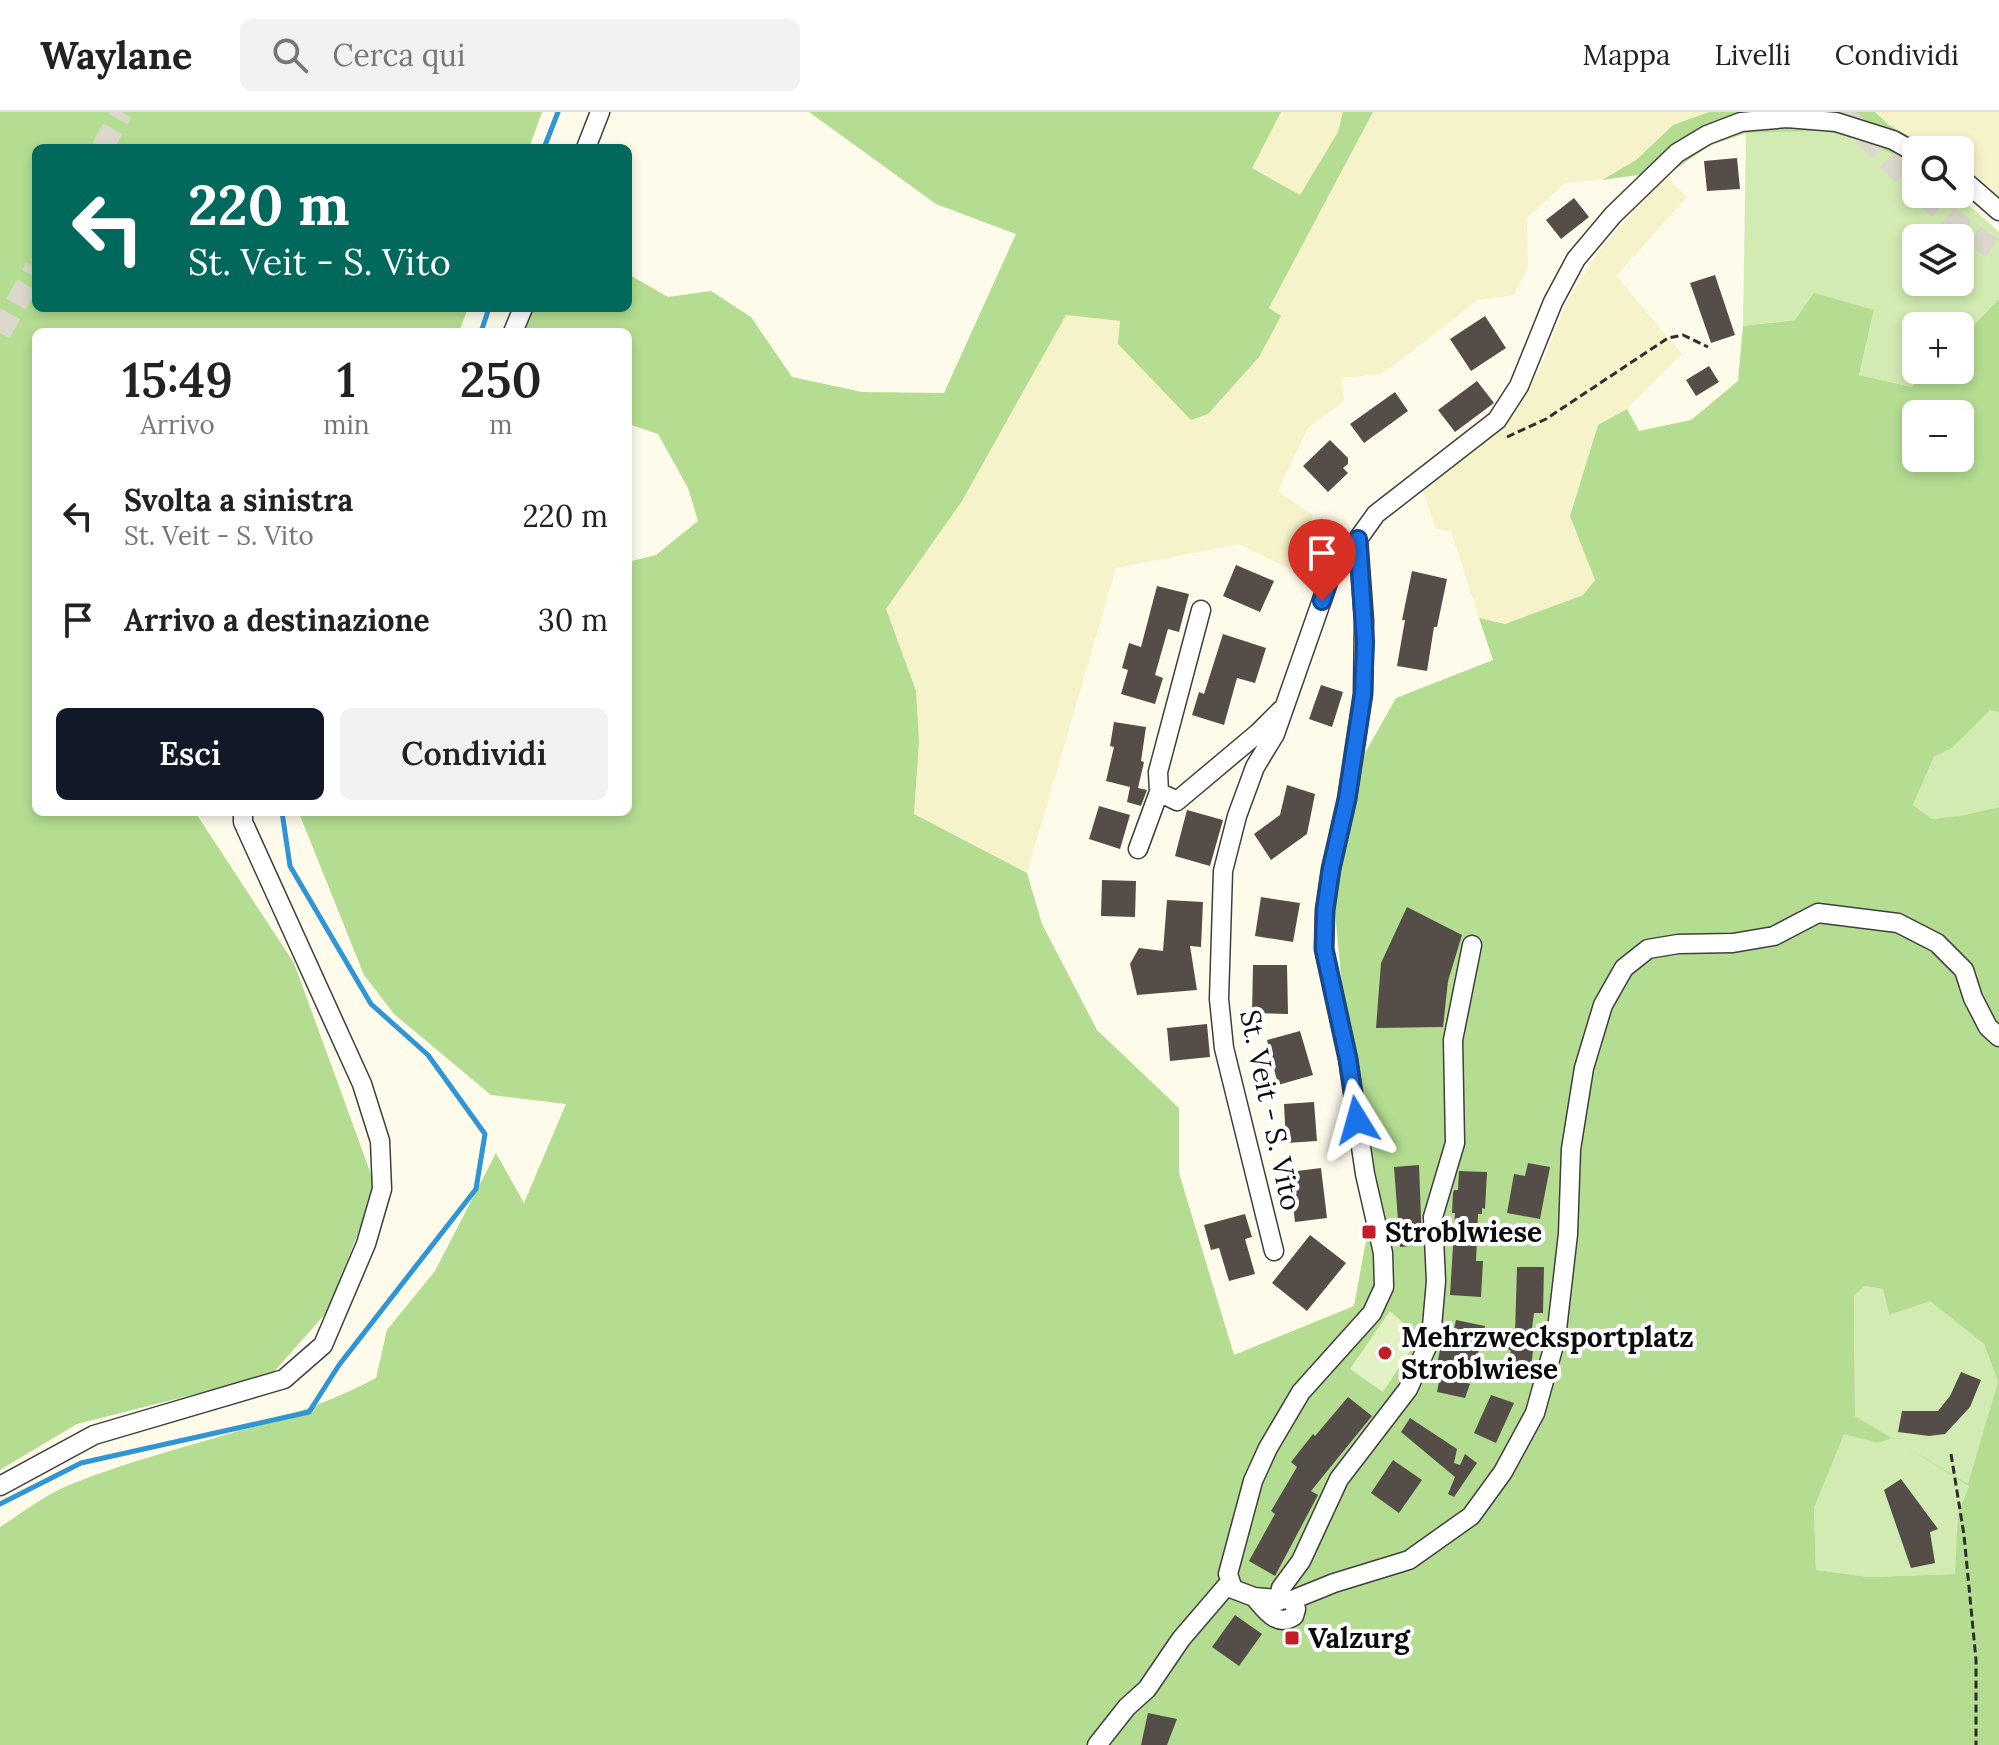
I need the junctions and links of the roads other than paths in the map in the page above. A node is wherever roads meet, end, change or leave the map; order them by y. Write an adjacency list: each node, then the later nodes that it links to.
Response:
1 (600, 112): 3 (street)
2 (1743, 117): 4 (street, St. Veit - S. Vito); 7 (street, St. Veit - S. Vito)
3 (588, 144)
4 (1902, 145)
5 (1974, 189): 6 (street)
6 (1999, 211)
7 (1358, 539): 9 (street, St. Veit - S. Vito); 17 (street)
8 (1201, 610): 10 (street)
9 (1286, 705): 10 (street, St. Veit - S. Vito); 15 (street, St. Veit - S. Vito)
10 (1159, 792): 12 (street)
11 (243, 816): 16 (street)
12 (1138, 849)
13 (1472, 945): 18 (street)
14 (1999, 1037): 18 (street)
15 (1274, 1251)
16 (0, 1486)
17 (1229, 1583): 18 (street); 19 (street)
18 (1285, 1600)
19 (1097, 1745)

